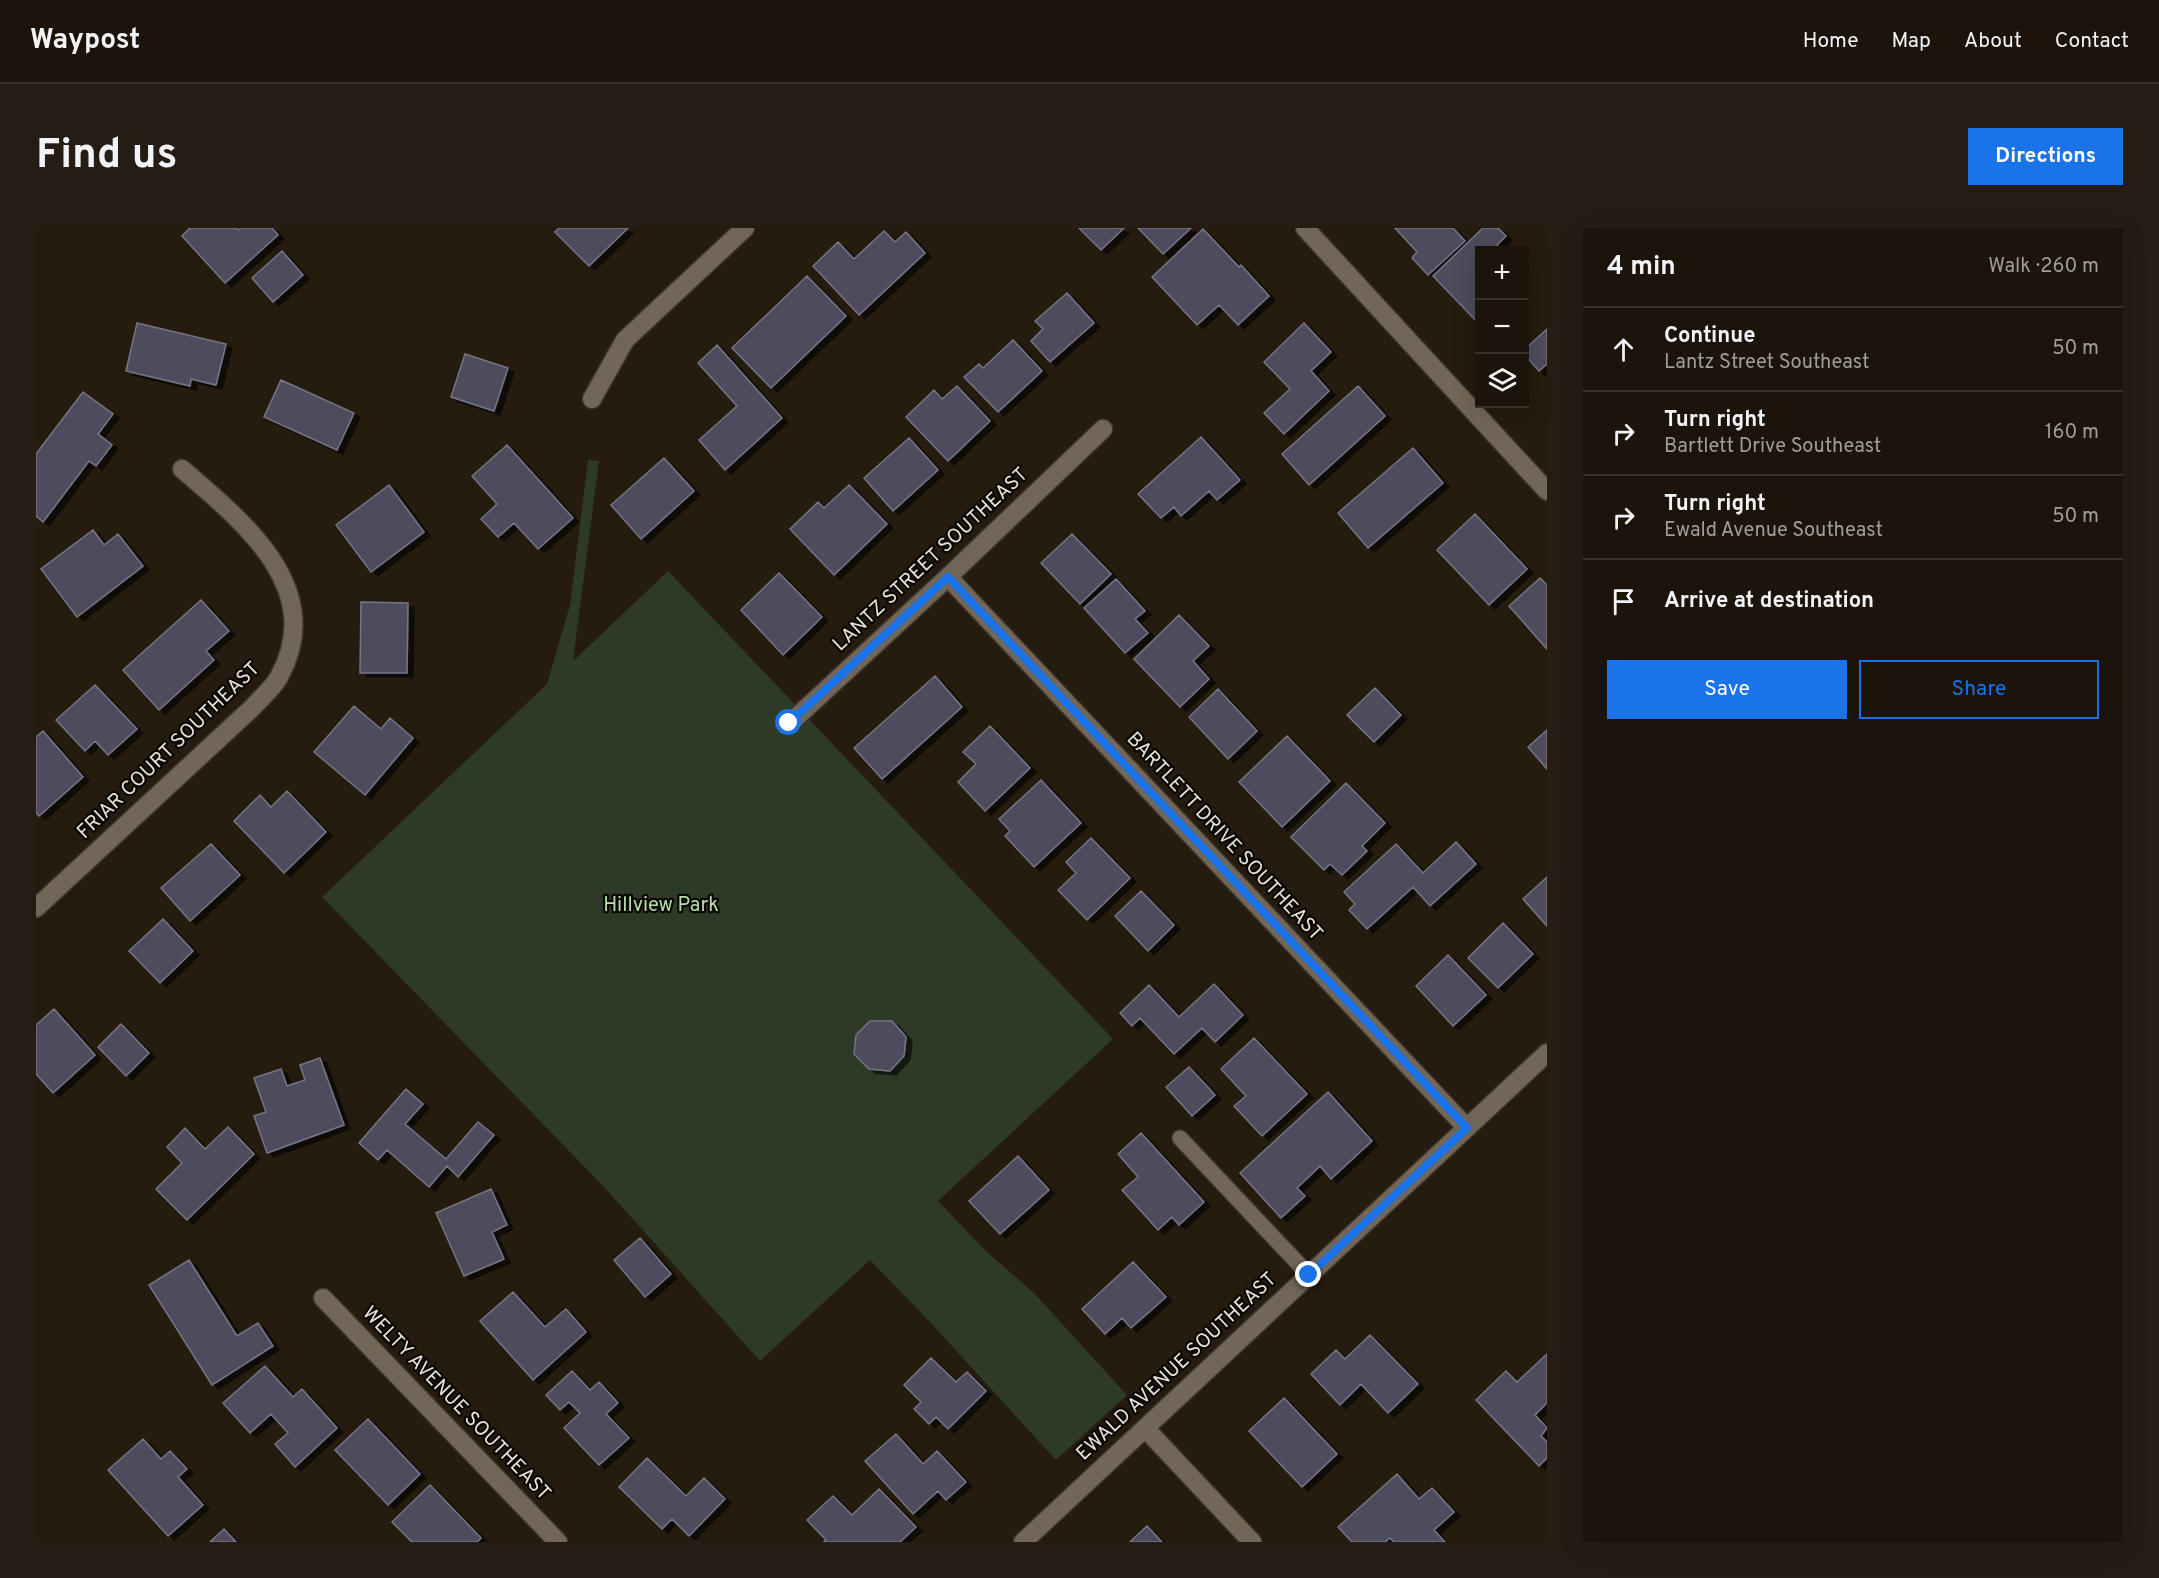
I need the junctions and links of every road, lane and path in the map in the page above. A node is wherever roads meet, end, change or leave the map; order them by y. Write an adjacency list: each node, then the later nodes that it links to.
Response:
1 (745, 228): 3 (street)
2 (1305, 228): 6 (street)
3 (592, 399)
4 (1103, 429): 7 (street, LANTZ STREET SOUTHEAST)
5 (182, 469): 9 (street, FRIAR COURT SOUTHEAST)
6 (1547, 491)
7 (948, 577): 8 (street, LANTZ STREET SOUTHEAST); 11 (street, BARTLETT DRIVE SOUTHEAST)
8 (789, 723)
9 (36, 908)
10 (1547, 1053): 11 (street, EWALD AVENUE SOUTHEAST)
11 (1467, 1128): 13 (street, EWALD AVENUE SOUTHEAST)
12 (1180, 1138): 13 (lane)
13 (1309, 1275): 15 (street, EWALD AVENUE SOUTHEAST)
14 (323, 1298): 16 (street, WELTY AVENUE SOUTHEAST)
15 (1145, 1428): 17 (street, EWALD AVENUE SOUTHEAST); 18 (street)
16 (558, 1542)
17 (1023, 1542)
18 (1252, 1542)

